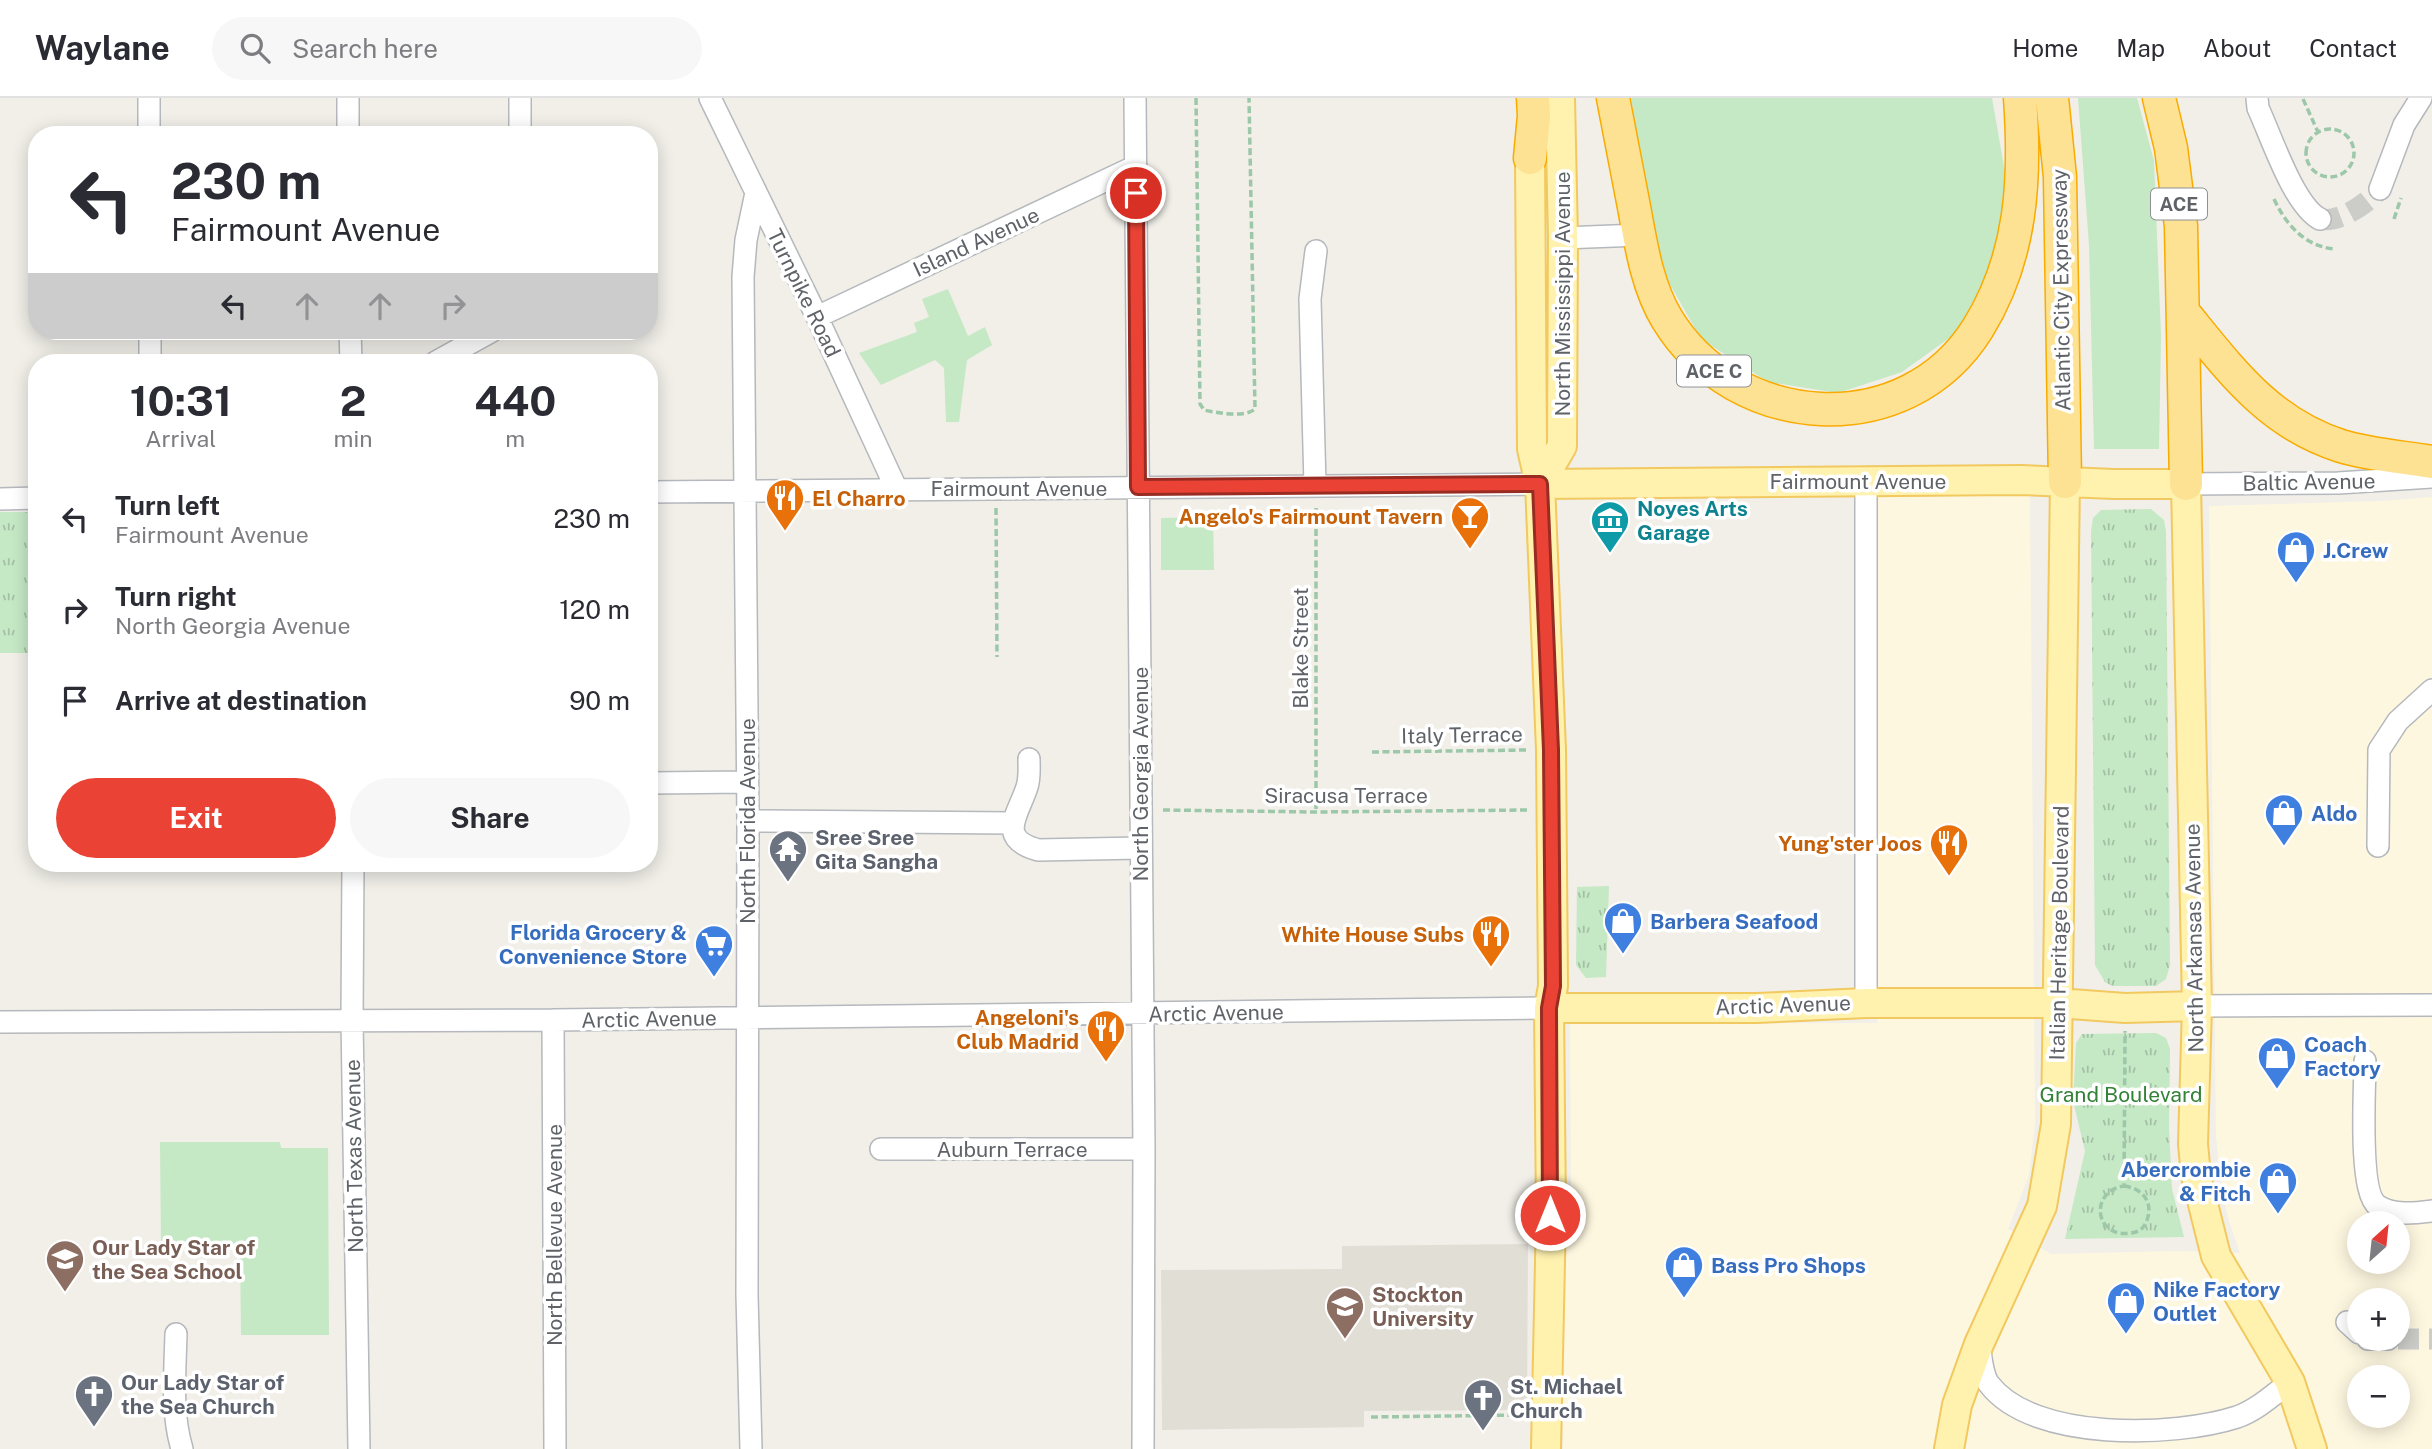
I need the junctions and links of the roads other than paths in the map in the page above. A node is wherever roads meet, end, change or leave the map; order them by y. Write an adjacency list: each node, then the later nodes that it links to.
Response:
1 (149, 98): 15 (street)
2 (348, 98): 16 (street)
3 (520, 98): 17 (street)
4 (710, 98): 21 (street, Turnpike Road)
5 (1135, 98): 19 (street, North Georgia Avenue)
6 (1521, 98): 18 (street)
7 (1534, 98): 18 (highway)
8 (1560, 98): 24 (main road, North Mississippi Avenue)
9 (1613, 98): 23 (highway, ACE C)
10 (2020, 98): 23 (highway, ACE C)
11 (2052, 98): 33 (highway, Atlantic City Expressway)
12 (2159, 98): 26 (highway, ACE)
13 (2257, 98): 22 (street)
14 (2421, 98): 20 (street)
15 (149, 126)
16 (348, 126)
17 (520, 126)
18 (1530, 158): 34 (main road, North Mississippi Avenue)
19 (1136, 166): 27 (street, Island Avenue); 37 (street, North Georgia Avenue)
20 (2380, 189)
21 (756, 193): 27 (street, Turnpike Road); 39 (street, North Florida Avenue)
22 (2320, 219)
23 (1639, 235): 24 (street)
24 (1563, 238): 34 (main road, North Mississippi Avenue)
25 (1316, 251): 36 (street)
26 (2183, 312): 30 (highway); 35 (highway, ACE)
27 (817, 317): 38 (street, Turnpike Road)
28 (476, 340): 29 (street)
29 (450, 354)
30 (2432, 462)
31 (2432, 477): 35 (street, Baltic Avenue)
32 (1866, 482): 33 (main road, Fairmount Avenue); 34 (main road, Fairmount Avenue); 52 (street)
33 (2065, 482): 35 (main road, Fairmount Avenue); 53 (main road, Italian Heritage Boulevard)
34 (1540, 484): 36 (street, Fairmount Avenue); 56 (main road, North Mississippi Avenue)
35 (2186, 484): 55 (main road, North Arkansas Avenue)
36 (1315, 485): 37 (street, Fairmount Avenue)
37 (1138, 487): 38 (street, Fairmount Avenue); 50 (street, North Georgia Avenue)
38 (896, 488): 39 (street, Fairmount Avenue)
39 (746, 491): 40 (street, Fairmount Avenue); 45 (street, North Florida Avenue)
40 (658, 492)
41 (28, 498): 42 (street)
42 (0, 499)
43 (2432, 690): 49 (street)
44 (1029, 758): 48 (street)
45 (747, 782): 46 (street); 47 (street, North Florida Avenue)
46 (658, 783)
47 (747, 821): 48 (street); 58 (street, North Florida Avenue)
48 (1012, 823): 50 (street)
49 (2378, 846)
50 (1140, 848): 57 (street, North Georgia Avenue)
51 (353, 872): 59 (street, North Texas Avenue)
52 (1866, 1003): 53 (main road, Arctic Avenue); 56 (main road, Arctic Avenue)
53 (2057, 1003): 55 (main road, Arctic Avenue); 67 (main road, Italian Heritage Boulevard)
54 (2432, 1005): 55 (street, Arctic Avenue)
55 (2197, 1006): 68 (main road, North Arkansas Avenue)
56 (1549, 1008): 57 (street, Arctic Avenue); 74 (main road, North Mississippi Avenue)
57 (1143, 1014): 58 (street, Arctic Avenue); 64 (street, North Georgia Avenue)
58 (748, 1018): 60 (street, Arctic Avenue); 72 (street, North Florida Avenue)
59 (352, 1020): 60 (street, Arctic Avenue); 61 (street, Arctic Avenue); 70 (street, North Texas Avenue)
60 (552, 1020): 71 (street, North Bellevue Avenue)
61 (0, 1022)
62 (2365, 1061): 65 (street)
63 (881, 1149): 64 (street, Auburn Terrace)
64 (1144, 1149): 73 (street, North Georgia Avenue)
65 (2432, 1211)
66 (176, 1334): 69 (street)
67 (1979, 1343): 68 (street); 75 (main road, Italian Heritage Boulevard)
68 (2290, 1382): 76 (main road, North Arkansas Avenue)
69 (182, 1449)
70 (359, 1449)
71 (555, 1449)
72 (751, 1449)
73 (1143, 1449)
74 (1546, 1449)
75 (1949, 1449)
76 (2312, 1449)

